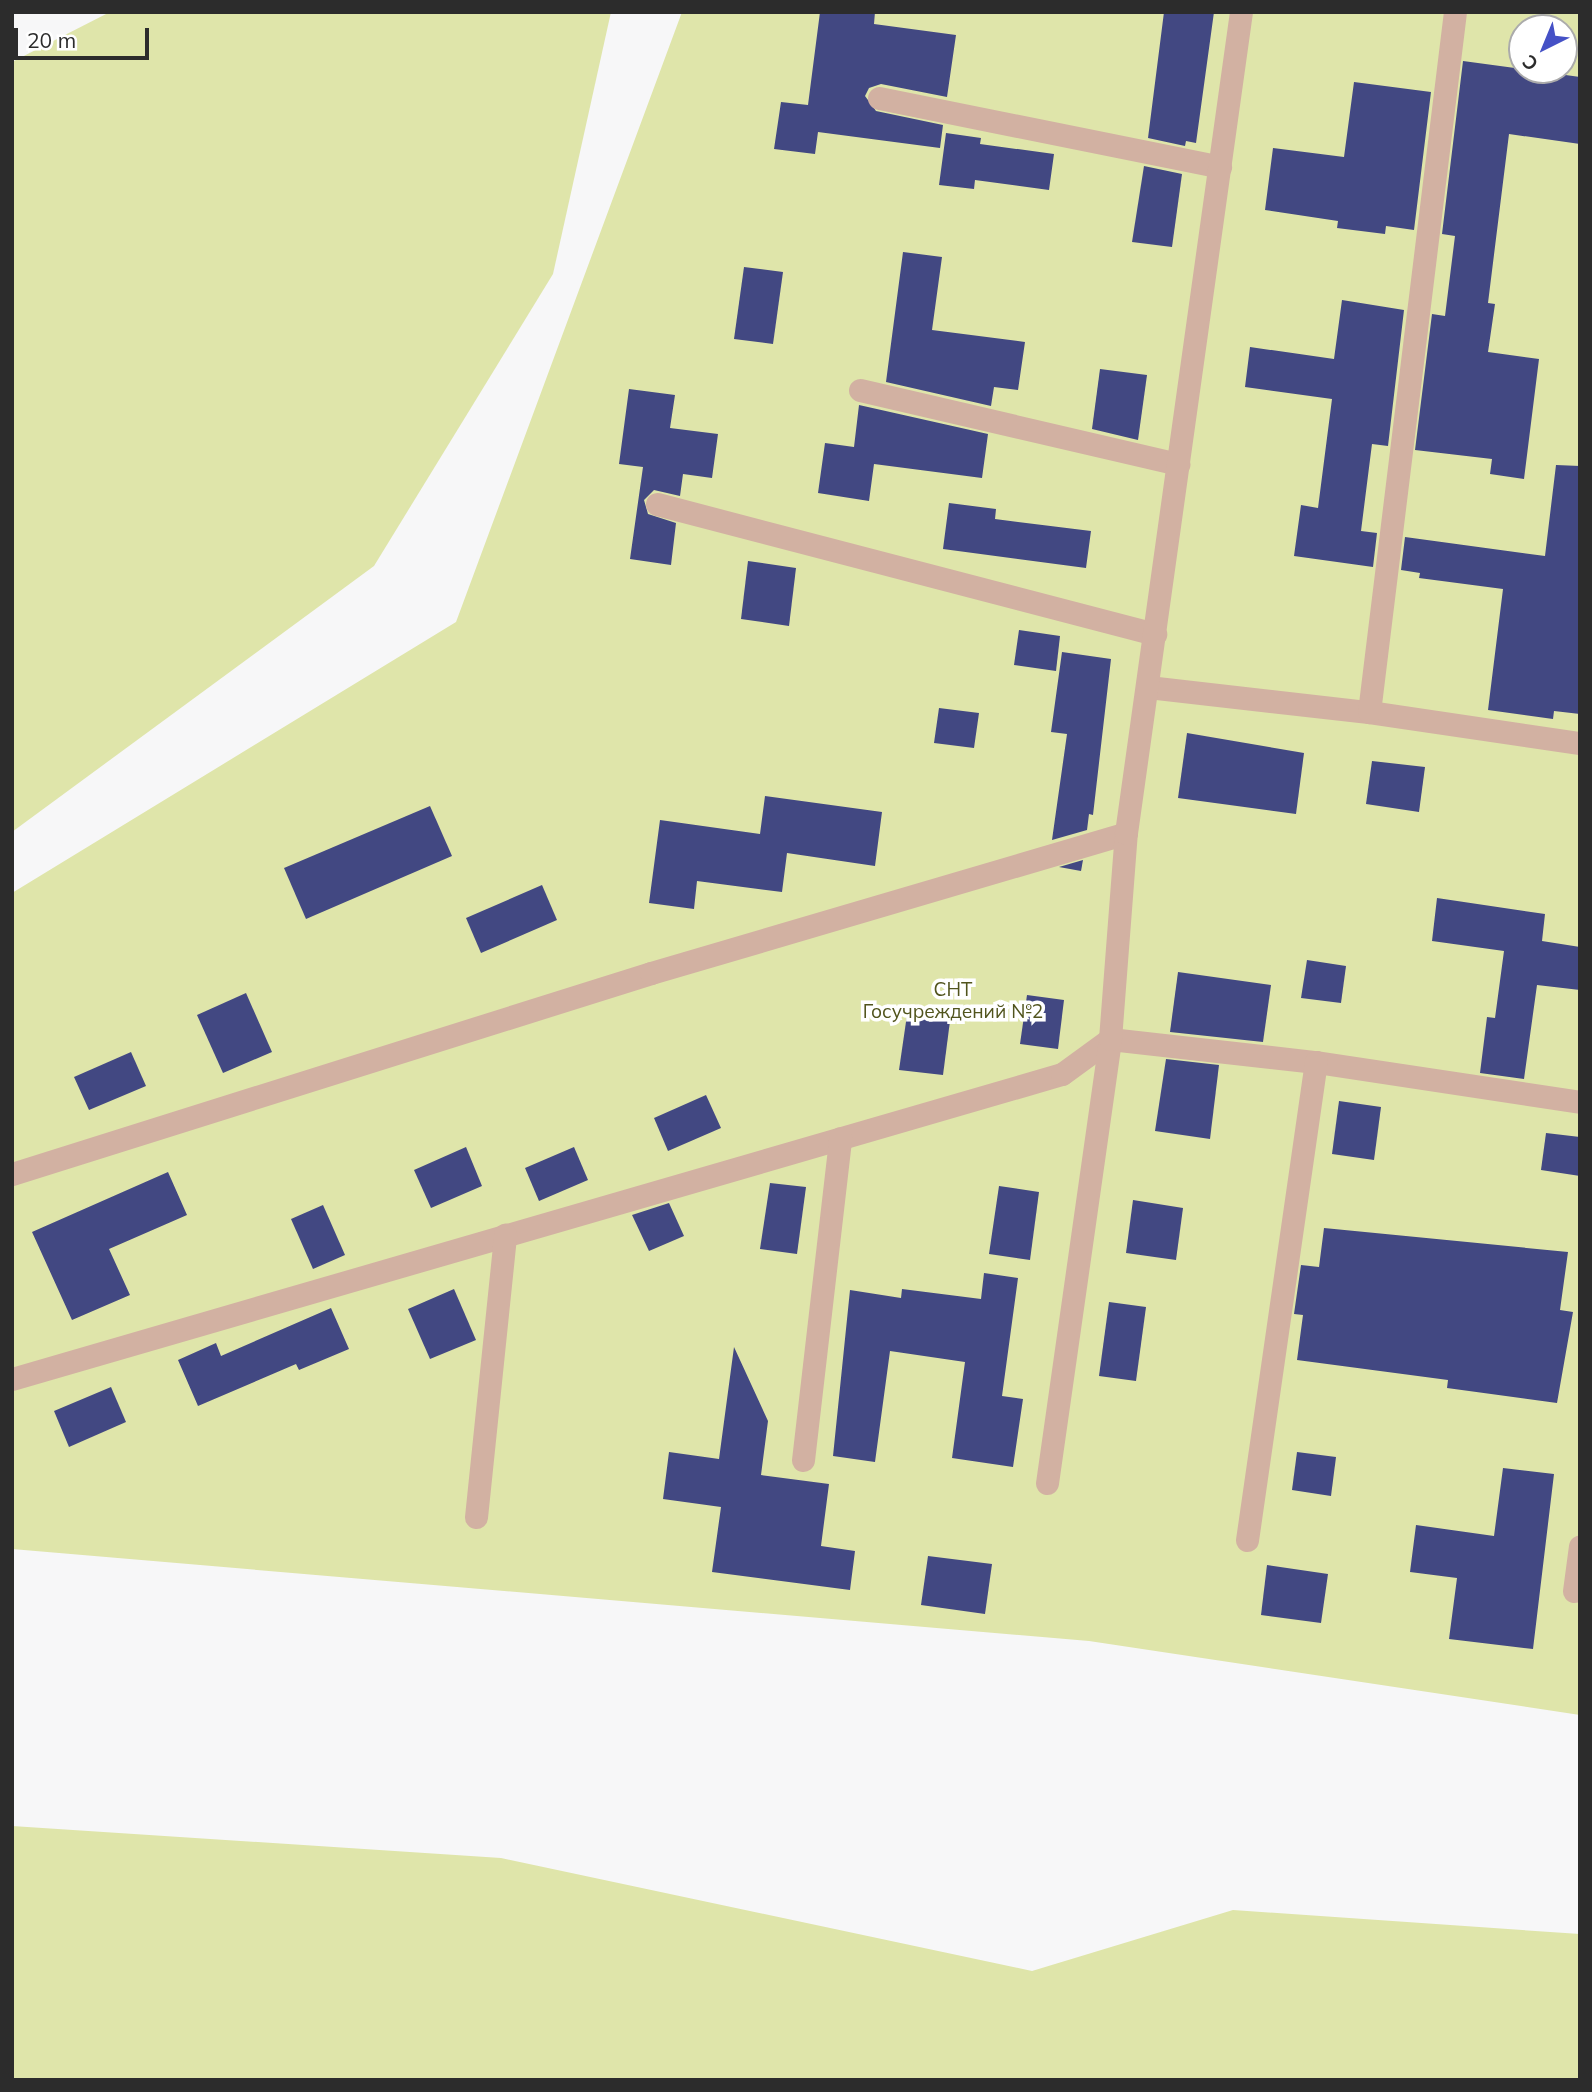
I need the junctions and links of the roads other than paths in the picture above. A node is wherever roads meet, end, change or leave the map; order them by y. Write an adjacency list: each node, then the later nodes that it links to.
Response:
1 (1241, 12): 4 (lane)
2 (1455, 12): 10 (lane)
3 (879, 98): 4 (lane)
4 (1220, 167): 6 (lane)
5 (860, 390): 6 (lane)
6 (1179, 464): 8 (lane)
7 (657, 505): 8 (lane)
8 (1156, 634): 9 (lane)
9 (1148, 687): 10 (lane); 12 (lane)
10 (1369, 712): 11 (lane)
11 (1580, 743)
12 (1126, 832): 13 (lane); 17 (lane)
13 (1110, 1039): 14 (lane); 16 (lane); 21 (lane)
14 (1316, 1062): 15 (lane); 23 (lane)
15 (1580, 1102)
16 (840, 1138): 18 (lane); 20 (lane)
17 (12, 1174)
18 (505, 1234): 19 (lane); 22 (lane)
19 (12, 1379)
20 (803, 1460)
21 (1047, 1483)
22 (476, 1517)
23 (1247, 1540)
24 (1580, 1546): 25 (lane)
25 (1574, 1591)

